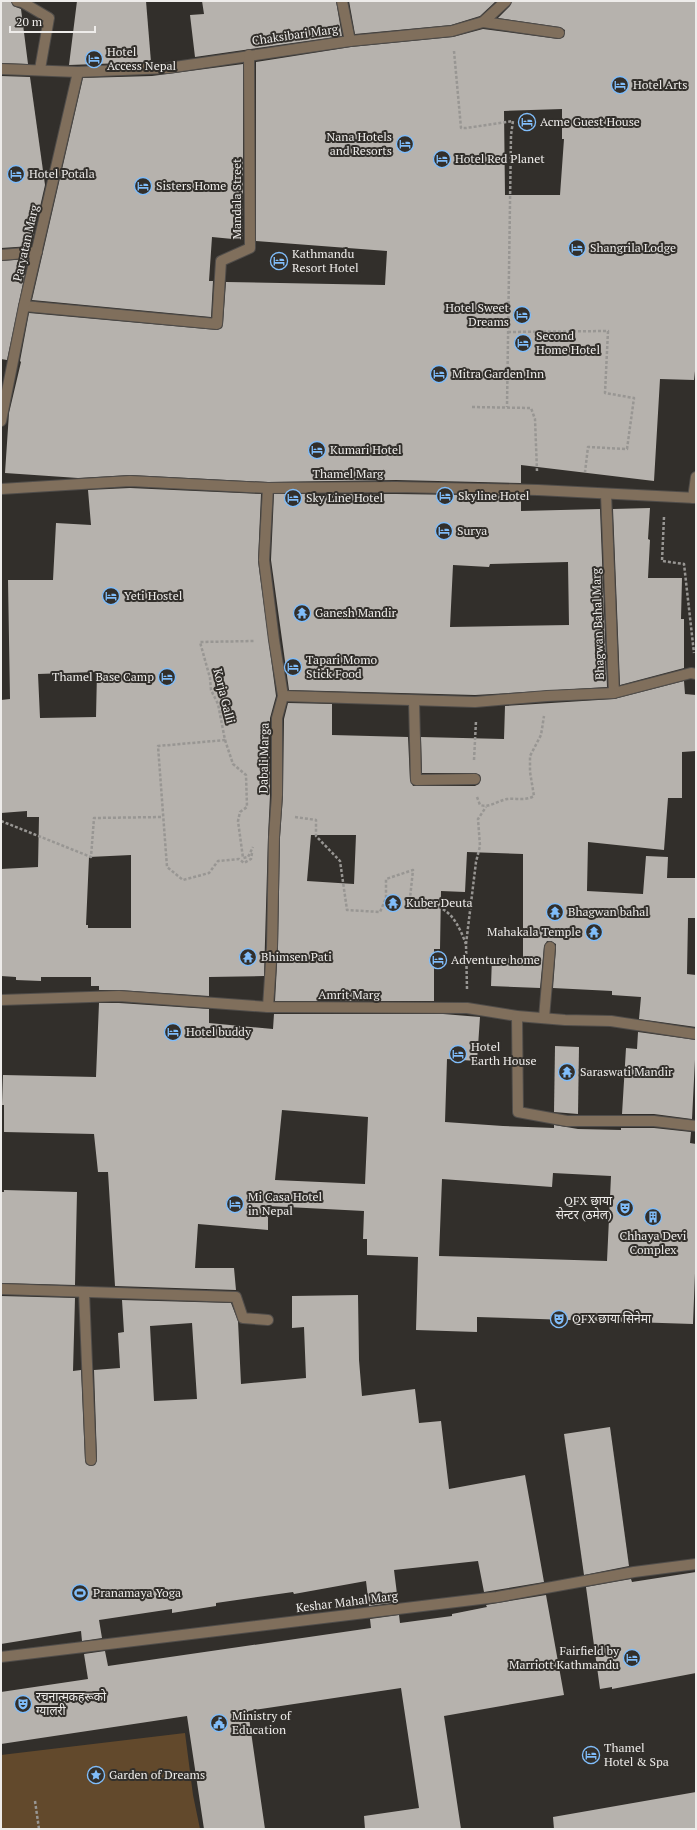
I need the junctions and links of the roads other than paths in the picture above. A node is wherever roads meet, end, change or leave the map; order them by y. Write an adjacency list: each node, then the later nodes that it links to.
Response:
1 (17, 1): 9 (street)
2 (342, 1): 6 (street)
3 (506, 1): 4 (street, Chaksibari Marg)
4 (483, 22): 5 (street); 6 (street, Chaksibari Marg)
5 (559, 33)
6 (350, 41): 7 (street, Chaksibari Marg)
7 (249, 55): 10 (street, Chaksibari Marg); 13 (street, Mandala Street)
8 (1, 69): 9 (street, Chaksibari Marg)
9 (40, 69): 10 (street, Chaksibari Marg)
10 (78, 72): 11 (street, Paryatan Marg)
11 (37, 252): 12 (street); 13 (street, Paryatan Marg)
12 (1, 255)
13 (24, 306): 14 (street, Paryatan Marg)
14 (1, 421)
15 (696, 477): 19 (street)
16 (268, 488): 17 (street, Thamel Marg); 18 (street, Thamel Marg); 22 (street, Dabali Marga)
17 (1, 489)
18 (606, 494): 19 (street, Thamel Marg); 21 (street, Bhagwan Bahal Marg)
19 (695, 498)
20 (696, 674): 21 (street, Bhagwan Bahal Marg)
21 (614, 693): 23 (street)
22 (283, 696): 23 (street); 27 (street, Dabali Marga)
23 (414, 701): 24 (street)
24 (475, 779)
25 (550, 947): 29 (street)
26 (1, 1000): 27 (street, Amrit Marg)
27 (268, 1007): 28 (street, Amrit Marg)
28 (517, 1016): 29 (street, Amrit Marg); 31 (street)
29 (544, 1018): 30 (street, Amrit Marg)
30 (696, 1034)
31 (696, 1126)
32 (1, 1289): 33 (street)
33 (84, 1292): 34 (street); 35 (street)
34 (268, 1320)
35 (91, 1460)
36 (696, 1564): 37 (street, Keshar Mahal Marg)
37 (1, 1658)

